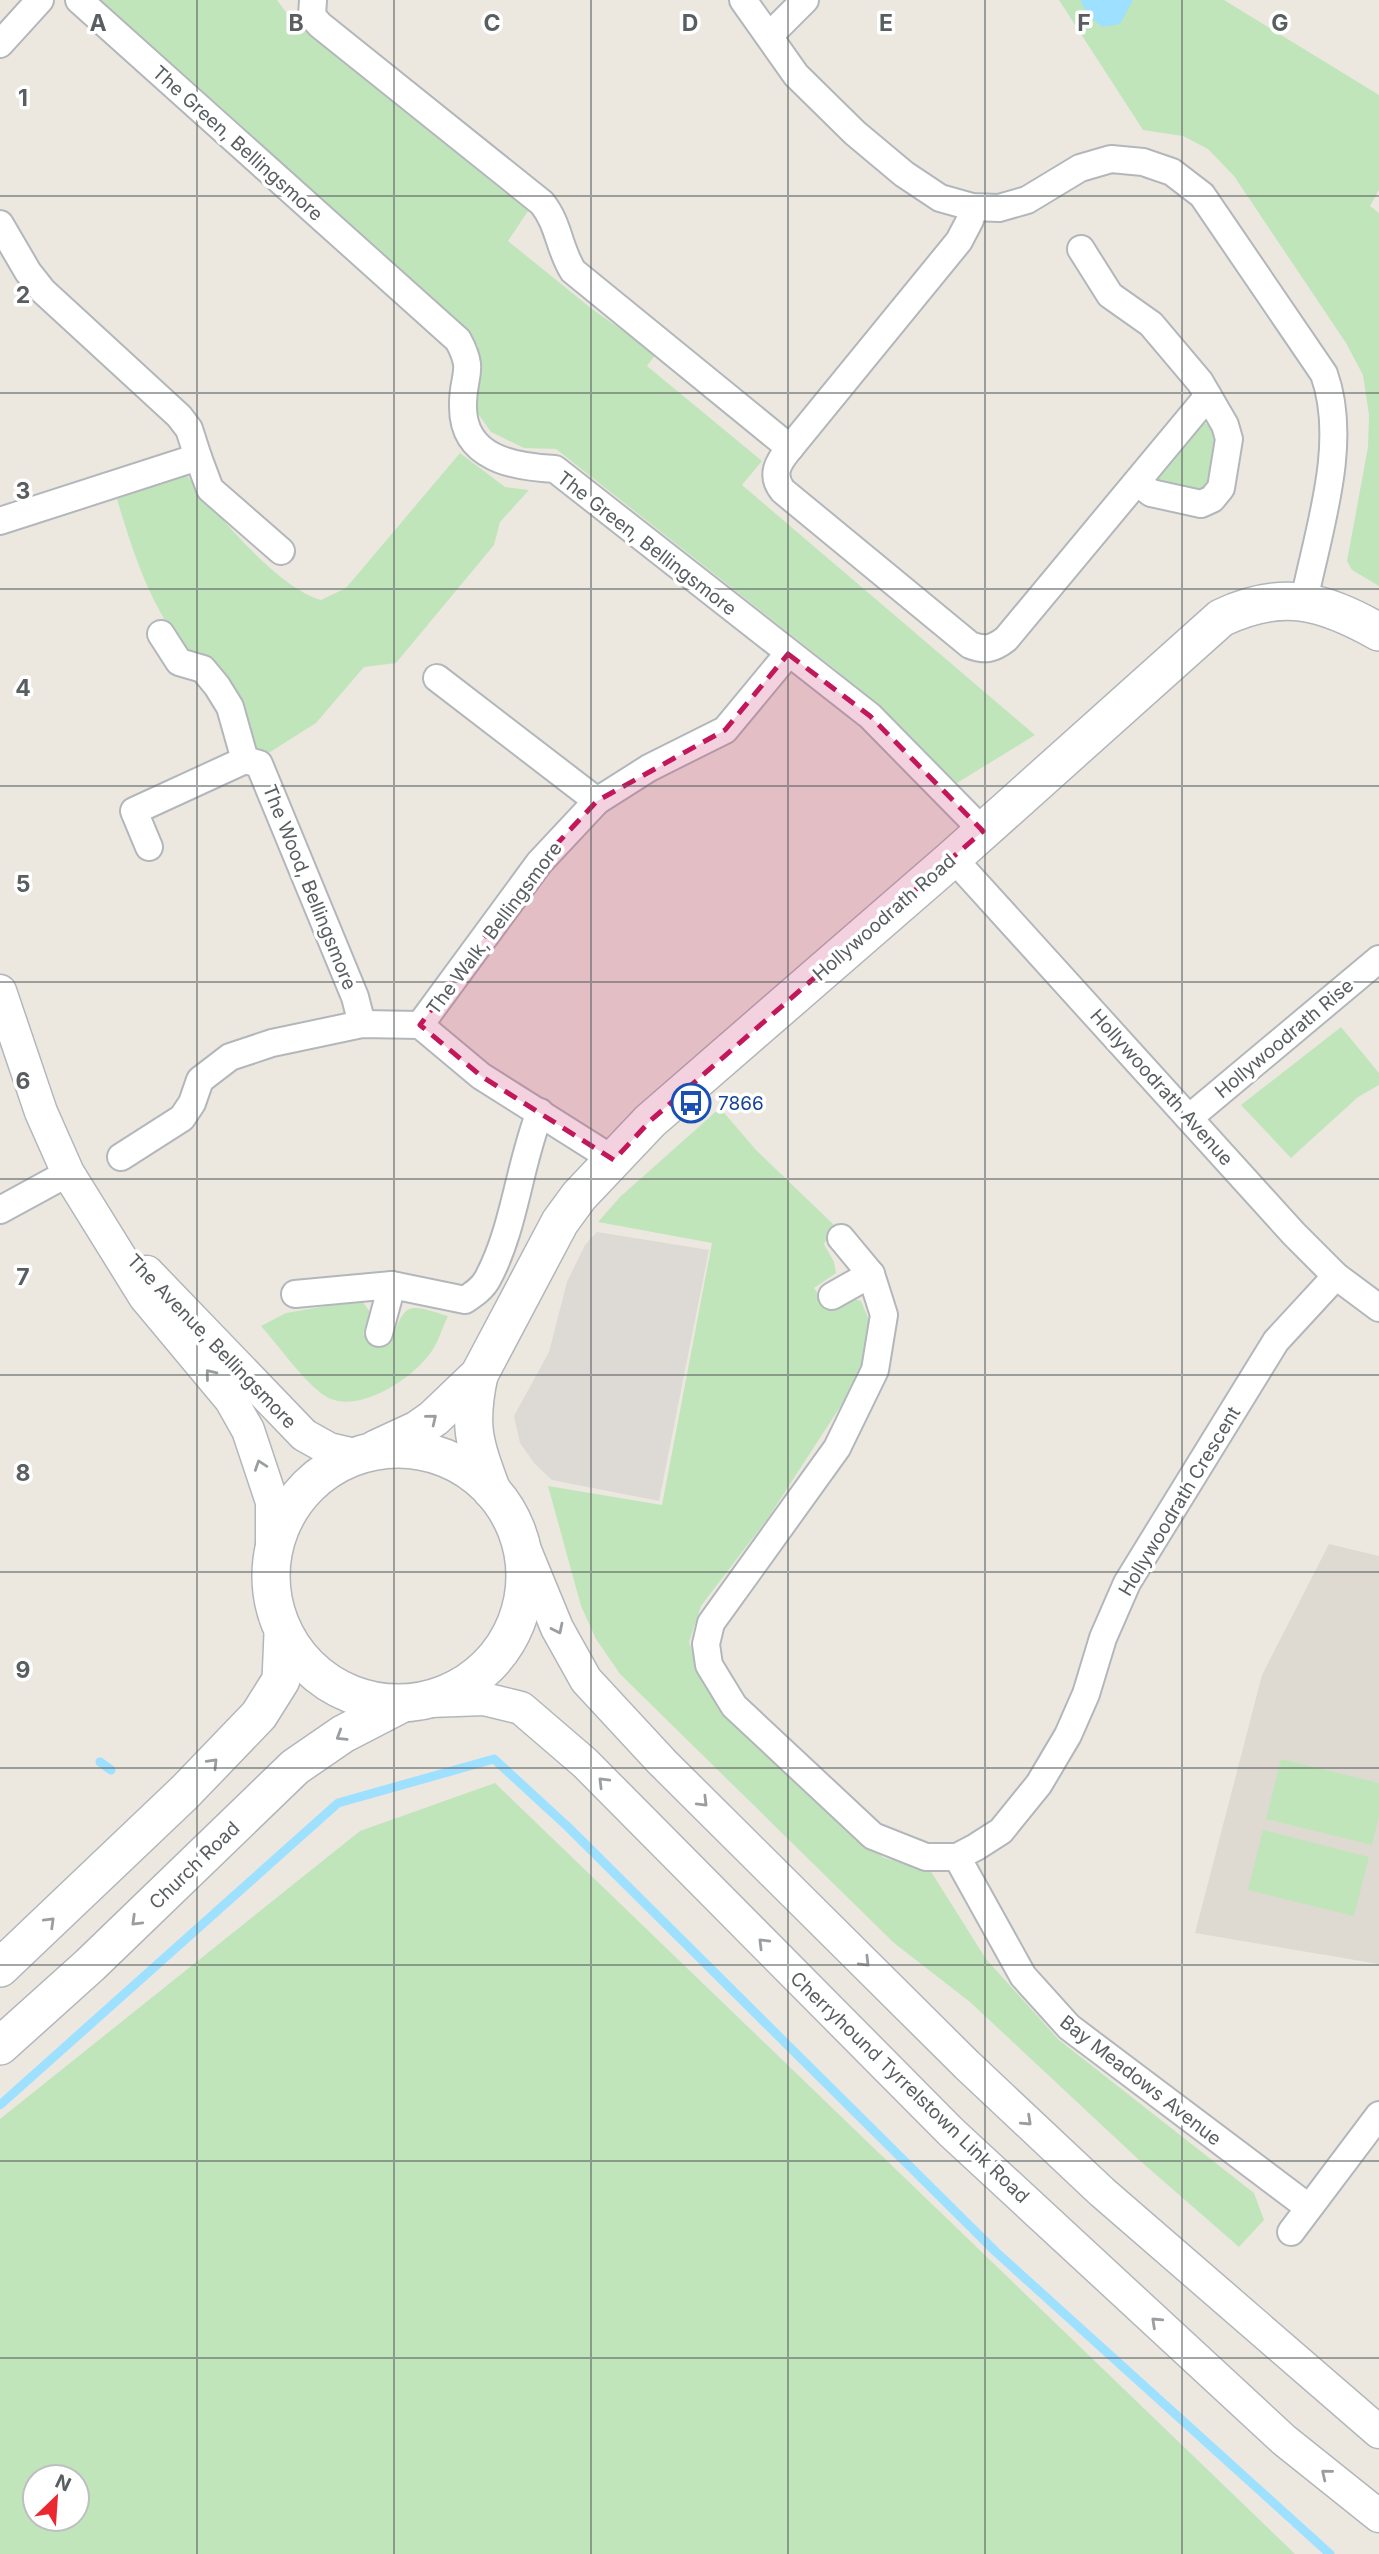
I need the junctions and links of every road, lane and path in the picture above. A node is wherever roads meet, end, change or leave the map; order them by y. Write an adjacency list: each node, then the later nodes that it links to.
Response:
1 (40, 0): 7 (street)
2 (79, 0): 20 (street, The Green, Bellingsmore)
3 (313, 0): 12 (street)
4 (743, 0): 6 (street)
5 (805, 0): 6 (street)
6 (769, 36): 8 (street)
7 (0, 44)
8 (972, 207): 12 (street); 17 (street)
9 (0, 224): 13 (street)
10 (1081, 249): 11 (street)
11 (1208, 396): 14 (street); 14 (street)
12 (790, 448): 14 (street)
13 (198, 457): 15 (street); 16 (street)
14 (1137, 482)
15 (0, 521)
16 (281, 551)
17 (1304, 601): 18 (main road, Hollywoodrath Road); 24 (main road, Hollywoodrath Road)
18 (1379, 632)
19 (161, 634): 22 (street, The Wood, Bellingsmore)
20 (788, 654): 23 (street, The Walk, Bellingsmore); 24 (street, The Green, Bellingsmore)
21 (437, 678): 23 (street)
22 (245, 760): 25 (street); 29 (street, The Wood, Bellingsmore)
23 (597, 801): 30 (street, The Walk, Bellingsmore)
24 (983, 831): 26 (main road, Hollywoodrath Road)
25 (149, 848)
26 (953, 858): 32 (street, Hollywoodrath Avenue); 34 (main road, Hollywoodrath Road)
27 (1379, 959): 32 (street, Hollywoodrath Rise)
28 (0, 991): 35 (street, The Avenue, Bellingsmore)
29 (362, 1024): 30 (street); 33 (street)
30 (420, 1025): 31 (street)
31 (540, 1112): 34 (street); 41 (street)
32 (1189, 1118): 40 (street, Hollywoodrath Avenue)
33 (121, 1157)
34 (614, 1160): 46 (main road, Hollywoodrath Road)
35 (68, 1173): 36 (street); 37 (street, The Avenue, Bellingsmore)
36 (0, 1210)
37 (110, 1238): 47 (street, The Avenue, Bellingsmore); 50 (street, The Avenue, Bellingsmore, one-way to 37)
38 (841, 1238): 39 (street)
39 (871, 1274): 43 (street); 53 (street)
40 (1336, 1276): 44 (street, Hollywoodrath Avenue); 53 (street, Hollywoodrath Crescent)
41 (392, 1285): 42 (street); 45 (street)
42 (295, 1294)
43 (832, 1296)
44 (1379, 1308)
45 (379, 1333)
46 (478, 1375): 47 (main road, Hollywoodrath Road, one-way to 46); 48 (main road, Hollywoodrath Road)
47 (366, 1452): 48 (main road); 50 (main road, Hollywoodrath Road)
48 (492, 1491): 49 (main road, Church Road)
49 (522, 1544): 52 (main road, Church Road); 59 (street, one-way to 59)
50 (272, 1549): 51 (main road, Hollywoodrath Road)
51 (283, 1634): 52 (main road); 54 (main road, one-way to 51)
52 (415, 1703): 55 (main road, Church Road, one-way to 55); 60 (street, Cherryhound Tyrrelstown Link Road, one-way to 52)
53 (957, 1857): 57 (street, Bay Meadows Avenue)
54 (0, 1968)
55 (0, 2046)
56 (1379, 2115): 57 (street)
57 (1308, 2207): 58 (street)
58 (1291, 2232)
59 (1379, 2432)
60 (1379, 2516)

